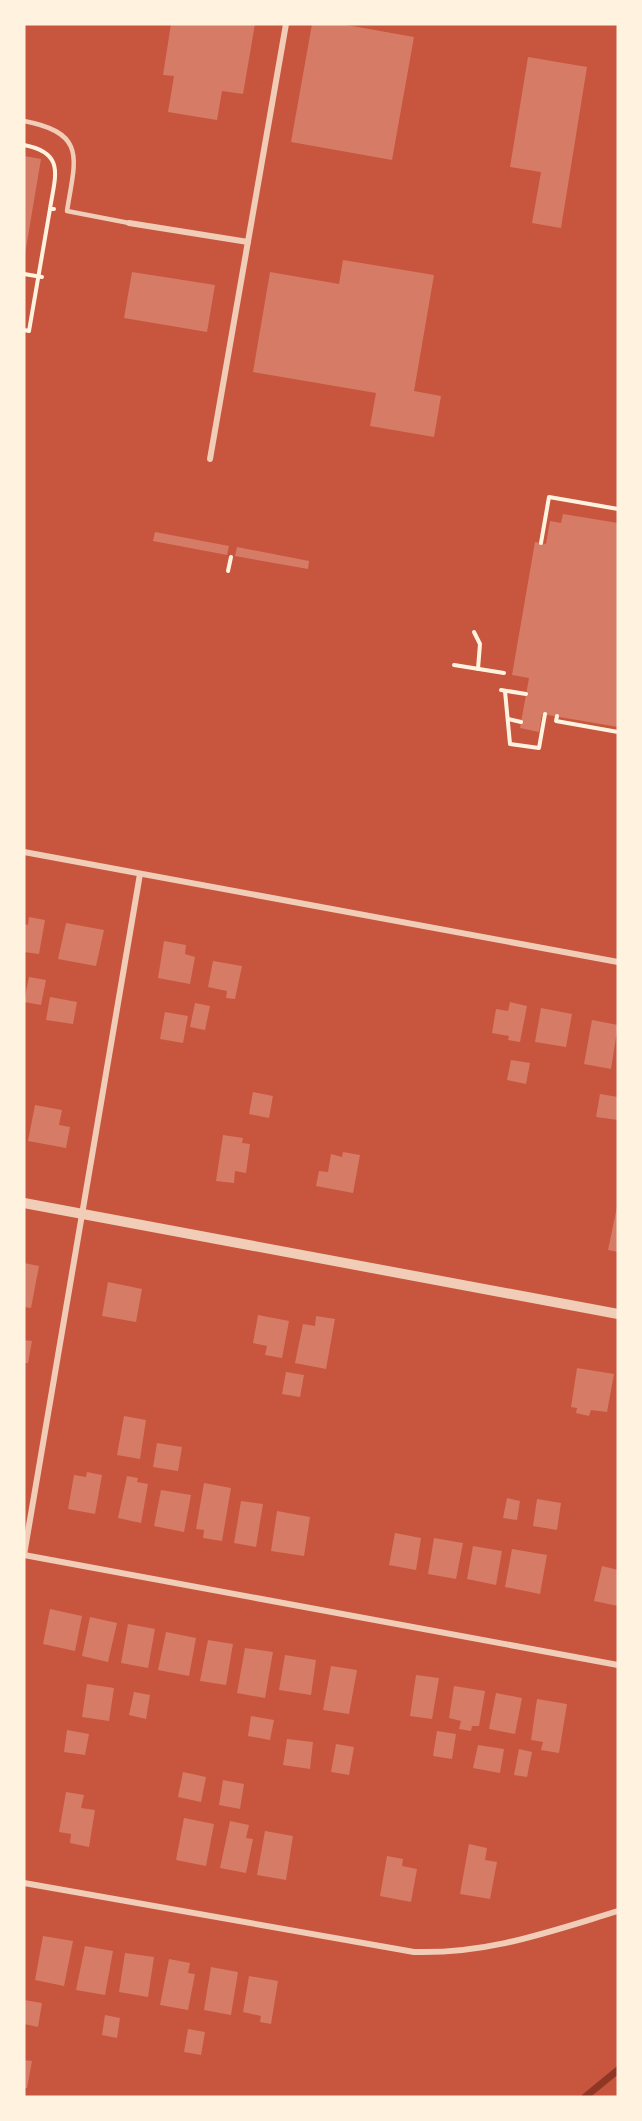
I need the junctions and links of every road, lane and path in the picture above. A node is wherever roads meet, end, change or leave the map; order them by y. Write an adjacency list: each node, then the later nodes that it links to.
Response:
1 (286, 24): 7 (street)
2 (24, 122): 5 (lane)
3 (24, 145): 4 (path)
4 (50, 209): 5 (path); 9 (path)
5 (67, 211): 6 (lane)
6 (129, 223): 7 (street)
7 (248, 242): 11 (street)
8 (24, 274): 9 (path)
9 (40, 277): 10 (path)
10 (24, 330)
11 (210, 459)
12 (618, 509): 13 (path)
13 (541, 543)
14 (231, 557): 15 (path)
15 (228, 571)
16 (474, 632): 18 (path)
17 (454, 664): 18 (path)
18 (478, 669): 19 (path)
19 (504, 674)
20 (526, 694): 23 (path)
21 (545, 714): 23 (path)
22 (557, 716): 25 (path)
23 (508, 719): 24 (path)
24 (521, 722)
25 (618, 732)
26 (24, 852): 27 (street)
27 (140, 874): 28 (street); 30 (street)
28 (618, 962)
29 (24, 1203): 30 (street)
30 (83, 1213): 31 (street); 32 (street)
31 (618, 1314)
32 (24, 1555): 33 (street)
33 (618, 1665)
34 (24, 1883): 35 (street)
35 (618, 1911)

